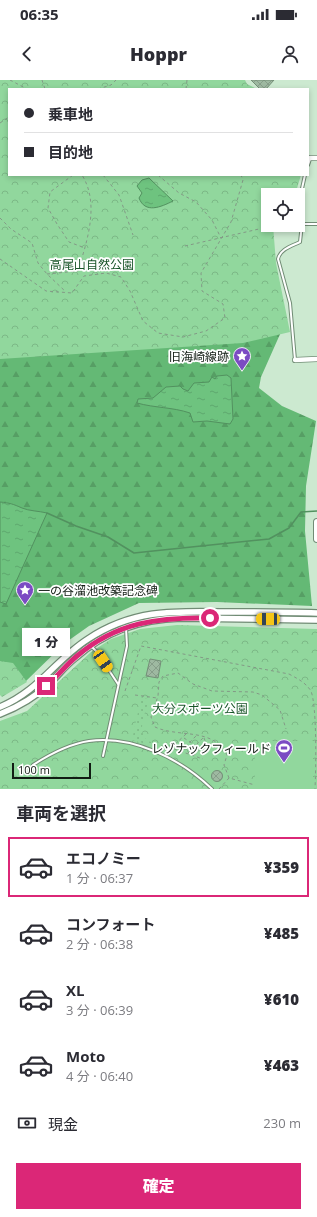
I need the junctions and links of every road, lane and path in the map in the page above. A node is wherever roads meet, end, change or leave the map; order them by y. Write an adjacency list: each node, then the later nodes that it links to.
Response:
1 (10, 80): 3 (path)
2 (116, 80): 4 (path)
3 (25, 88)
4 (101, 88)
5 (310, 158): 6 (street); 7 (lane)
6 (317, 158)
7 (309, 162)
8 (72, 176): 23 (path)
9 (83, 176): 23 (path)
10 (104, 176): 20 (path)
11 (159, 176): 21 (path)
12 (241, 176): 21 (path)
13 (306, 176): 14 (lane)
14 (302, 188)
15 (0, 218): 25 (path)
16 (305, 224): 17 (lane)
17 (317, 224)
18 (261, 229): 21 (path)
19 (301, 232): 28 (lane)
20 (133, 235)
21 (222, 238): 22 (path); 26 (path)
22 (185, 246)
23 (85, 248): 25 (path)
24 (0, 259): 26 (path)
25 (47, 274): 26 (path)
26 (66, 292)
27 (317, 359): 28 (street)
28 (295, 360)
29 (317, 522): 30 (main road)
30 (317, 539)
31 (317, 612): 39 (street)
32 (317, 620): 33 (street)
33 (126, 628): 34 (street); 35 (lane)
34 (90, 645): 35 (lane); 40 (street)
35 (118, 684): 46 (lane)
36 (125, 691): 63 (path)
37 (135, 695): 38 (path)
38 (157, 698): 41 (path); 42 (path)
39 (0, 707)
40 (0, 714)
41 (286, 729)
42 (186, 734): 43 (path); 44 (path)
43 (197, 736): 45 (path); 47 (path)
44 (183, 737): 47 (path); 52 (path)
45 (204, 737): 48 (path); 49 (path); 59 (path)
46 (106, 741): 55 (lane); 58 (lane); 61 (lane)
47 (190, 742): 49 (path); 52 (path)
48 (206, 744): 50 (path); 51 (path); 53 (path)
49 (196, 746): 51 (path); 54 (path)
50 (208, 748)
51 (202, 749): 56 (path)
52 (180, 751): 54 (path)
53 (218, 751)
54 (187, 753): 56 (path)
55 (103, 756)
56 (194, 756): 57 (path)
57 (203, 758)
58 (33, 765)
59 (229, 778): 60 (path); 62 (path)
60 (255, 785)
61 (212, 789)
62 (219, 789)
63 (315, 789)

